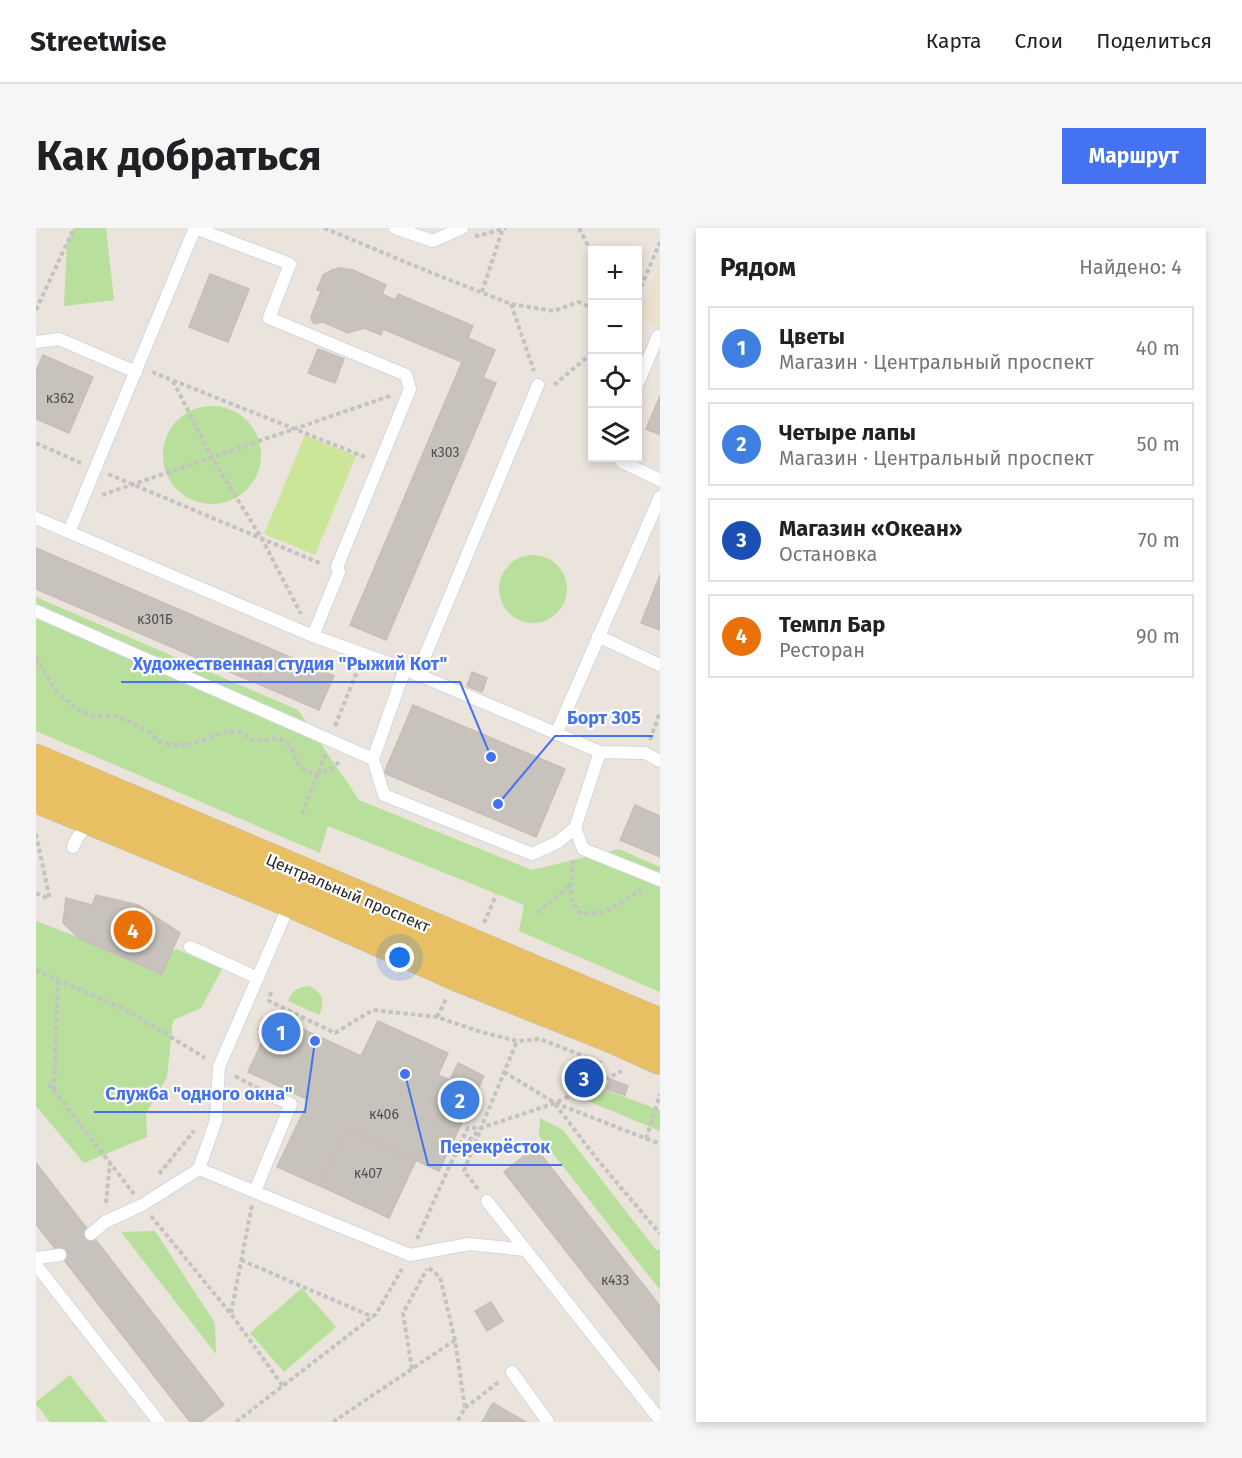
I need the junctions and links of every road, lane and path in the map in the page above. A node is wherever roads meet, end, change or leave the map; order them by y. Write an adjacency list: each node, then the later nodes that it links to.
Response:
1 (74, 228): 14 (path)
2 (195, 228): 18 (lane); 22 (lane)
3 (324, 228): 11 (path)
4 (395, 228): 5 (lane)
5 (462, 228): 6 (path)
6 (504, 228): 11 (path)
7 (579, 228): 9 (path)
8 (660, 242): 10 (path)
9 (588, 246)
10 (642, 285)
11 (482, 292): 12 (path)
12 (512, 304): 13 (path); 21 (path)
13 (588, 306)
14 (36, 310)
15 (660, 337): 19 (lane)
16 (36, 342): 18 (lane)
17 (591, 354): 21 (path)
18 (137, 369): 20 (path); 28 (lane)
19 (642, 374)
20 (172, 381): 23 (path); 25 (path)
21 (538, 385): 43 (lane)
22 (410, 389): 23 (path); 27 (lane)
23 (296, 429): 25 (path); 27 (path)
24 (36, 443): 28 (path)
25 (212, 458): 30 (path); 35 (path)
26 (622, 462): 29 (lane)
27 (380, 463): 36 (lane)
28 (96, 469): 30 (path); 32 (lane)
29 (660, 480)
30 (131, 484): 32 (path); 35 (path)
31 (660, 497): 39 (lane)
32 (82, 502): 34 (lane)
33 (36, 518): 34 (lane)
34 (69, 532): 38 (lane)
35 (262, 539): 36 (path); 38 (path)
36 (339, 572): 38 (lane)
37 (36, 611): 48 (lane)
38 (313, 636): 42 (lane)
39 (598, 636): 41 (lane); 45 (lane)
40 (36, 657): 50 (path)
41 (660, 665)
42 (405, 669): 43 (lane); 48 (lane)
43 (417, 675): 45 (lane)
44 (660, 712): 47 (path)
45 (556, 734): 46 (lane)
46 (600, 752): 47 (lane); 54 (lane)
47 (645, 753): 51 (lane)
48 (373, 759): 56 (lane)
49 (36, 760): 69 (main road, Центральный проспект)
50 (341, 760)
51 (660, 760)
52 (36, 796): 53 (main road, Центральный проспект)
53 (93, 820): 57 (lane); 62 (main road, Центральный проспект)
54 (575, 828): 56 (lane); 58 (lane)
55 (36, 834): 60 (path)
56 (558, 842): 59 (path)
57 (73, 847)
58 (660, 880)
59 (570, 886): 61 (path); 63 (path)
60 (36, 893)
61 (629, 897)
62 (291, 901): 66 (lane); 70 (main road, Центральный проспект)
63 (537, 913)
64 (190, 947): 66 (lane)
65 (36, 970): 67 (path)
66 (258, 978): 71 (lane)
67 (58, 980): 71 (path); 76 (path)
68 (271, 990): 72 (path)
69 (660, 1025)
70 (660, 1058)
71 (219, 1067): 78 (path); 80 (lane)
72 (622, 1071): 74 (path); 79 (path)
73 (504, 1072): 79 (path)
74 (631, 1076)
75 (50, 1084): 76 (path)
76 (54, 1090): 85 (path)
77 (660, 1094): 82 (path)
78 (276, 1098): 87 (lane)
79 (555, 1103): 81 (path); 82 (path); 92 (path)
80 (217, 1104): 86 (lane); 89 (path)
81 (481, 1128): 84 (path); 88 (path)
82 (646, 1139): 83 (path)
83 (660, 1144)
84 (454, 1156)
85 (110, 1162): 89 (path); 90 (path)
86 (199, 1168): 87 (lane); 89 (lane)
87 (255, 1191): 95 (lane); 97 (path)
88 (487, 1201): 93 (lane)
89 (140, 1202): 90 (lane); 100 (path)
90 (105, 1222): 91 (lane)
91 (91, 1234)
92 (660, 1234)
93 (526, 1250): 95 (lane); 107 (lane)
94 (60, 1255): 96 (lane)
95 (410, 1255): 101 (path)
96 (36, 1258)
97 (241, 1260): 100 (path); 101 (path)
98 (36, 1265): 108 (lane)
99 (428, 1268): 103 (path)
100 (231, 1314): 105 (path)
101 (373, 1317): 105 (path)
102 (455, 1340): 103 (path)
103 (412, 1369): 110 (path)
104 (512, 1372): 106 (path); 111 (lane)
105 (283, 1386): 109 (path)
106 (465, 1408)
107 (660, 1420)
108 (159, 1422)
109 (236, 1422)
110 (333, 1422)
111 (548, 1422)

